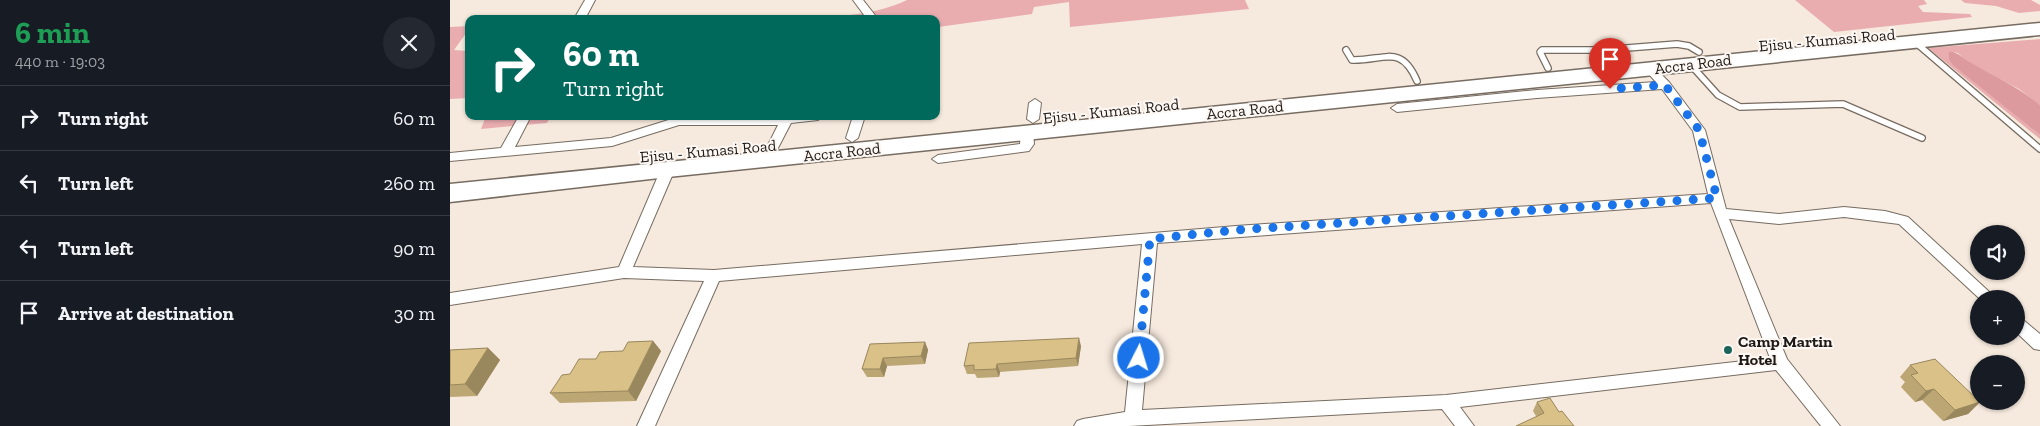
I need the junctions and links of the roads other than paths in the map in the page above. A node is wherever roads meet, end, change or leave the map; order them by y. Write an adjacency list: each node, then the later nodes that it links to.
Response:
1 (590, 0): 3 (street)
2 (858, 0): 4 (street)
3 (581, 15)
4 (870, 15)
5 (2040, 19): 9 (highway, Ejisu - Kumasi Road)
6 (2040, 29): 7 (highway, Accra Road)
7 (1915, 42): 9 (highway, Accra Road); 20 (lane)
8 (1346, 50): 11 (lane)
9 (1695, 58): 10 (highway, Accra Road); 11 (highway, Ejisu - Kumasi Road); 18 (lane)
10 (1657, 77): 12 (street); 13 (highway, Accra Road); 27 (street)
11 (1418, 80): 13 (highway, Ejisu - Kumasi Road)
12 (1397, 108)
13 (1031, 118): 17 (highway, Ejisu - Kumasi Road); 23 (street); 24 (highway, Accra Road)
14 (523, 120): 21 (street)
15 (786, 120): 19 (street); 21 (street)
16 (859, 120): 17 (street)
17 (852, 138): 19 (highway, Ejisu - Kumasi Road)
18 (1922, 138)
19 (774, 145): 25 (highway, Ejisu - Kumasi Road)
20 (2040, 149)
21 (506, 151): 22 (street)
22 (450, 157)
23 (938, 159)
24 (668, 169): 26 (highway, Accra Road); 29 (street)
25 (450, 177)
26 (450, 193)
27 (1718, 206): 28 (street); 31 (street); 35 (street)
28 (1150, 239): 30 (street); 37 (street)
29 (624, 272): 30 (street); 32 (street)
30 (714, 276): 38 (street)
31 (1980, 290)
32 (450, 299)
33 (2025, 330): 34 (street)
34 (2040, 344)
35 (1780, 363): 36 (street); 41 (street)
36 (1446, 402): 37 (street); 40 (street)
37 (1133, 418): 39 (street)
38 (646, 426)
39 (1083, 426)
40 (1465, 426)
41 (1831, 426)

